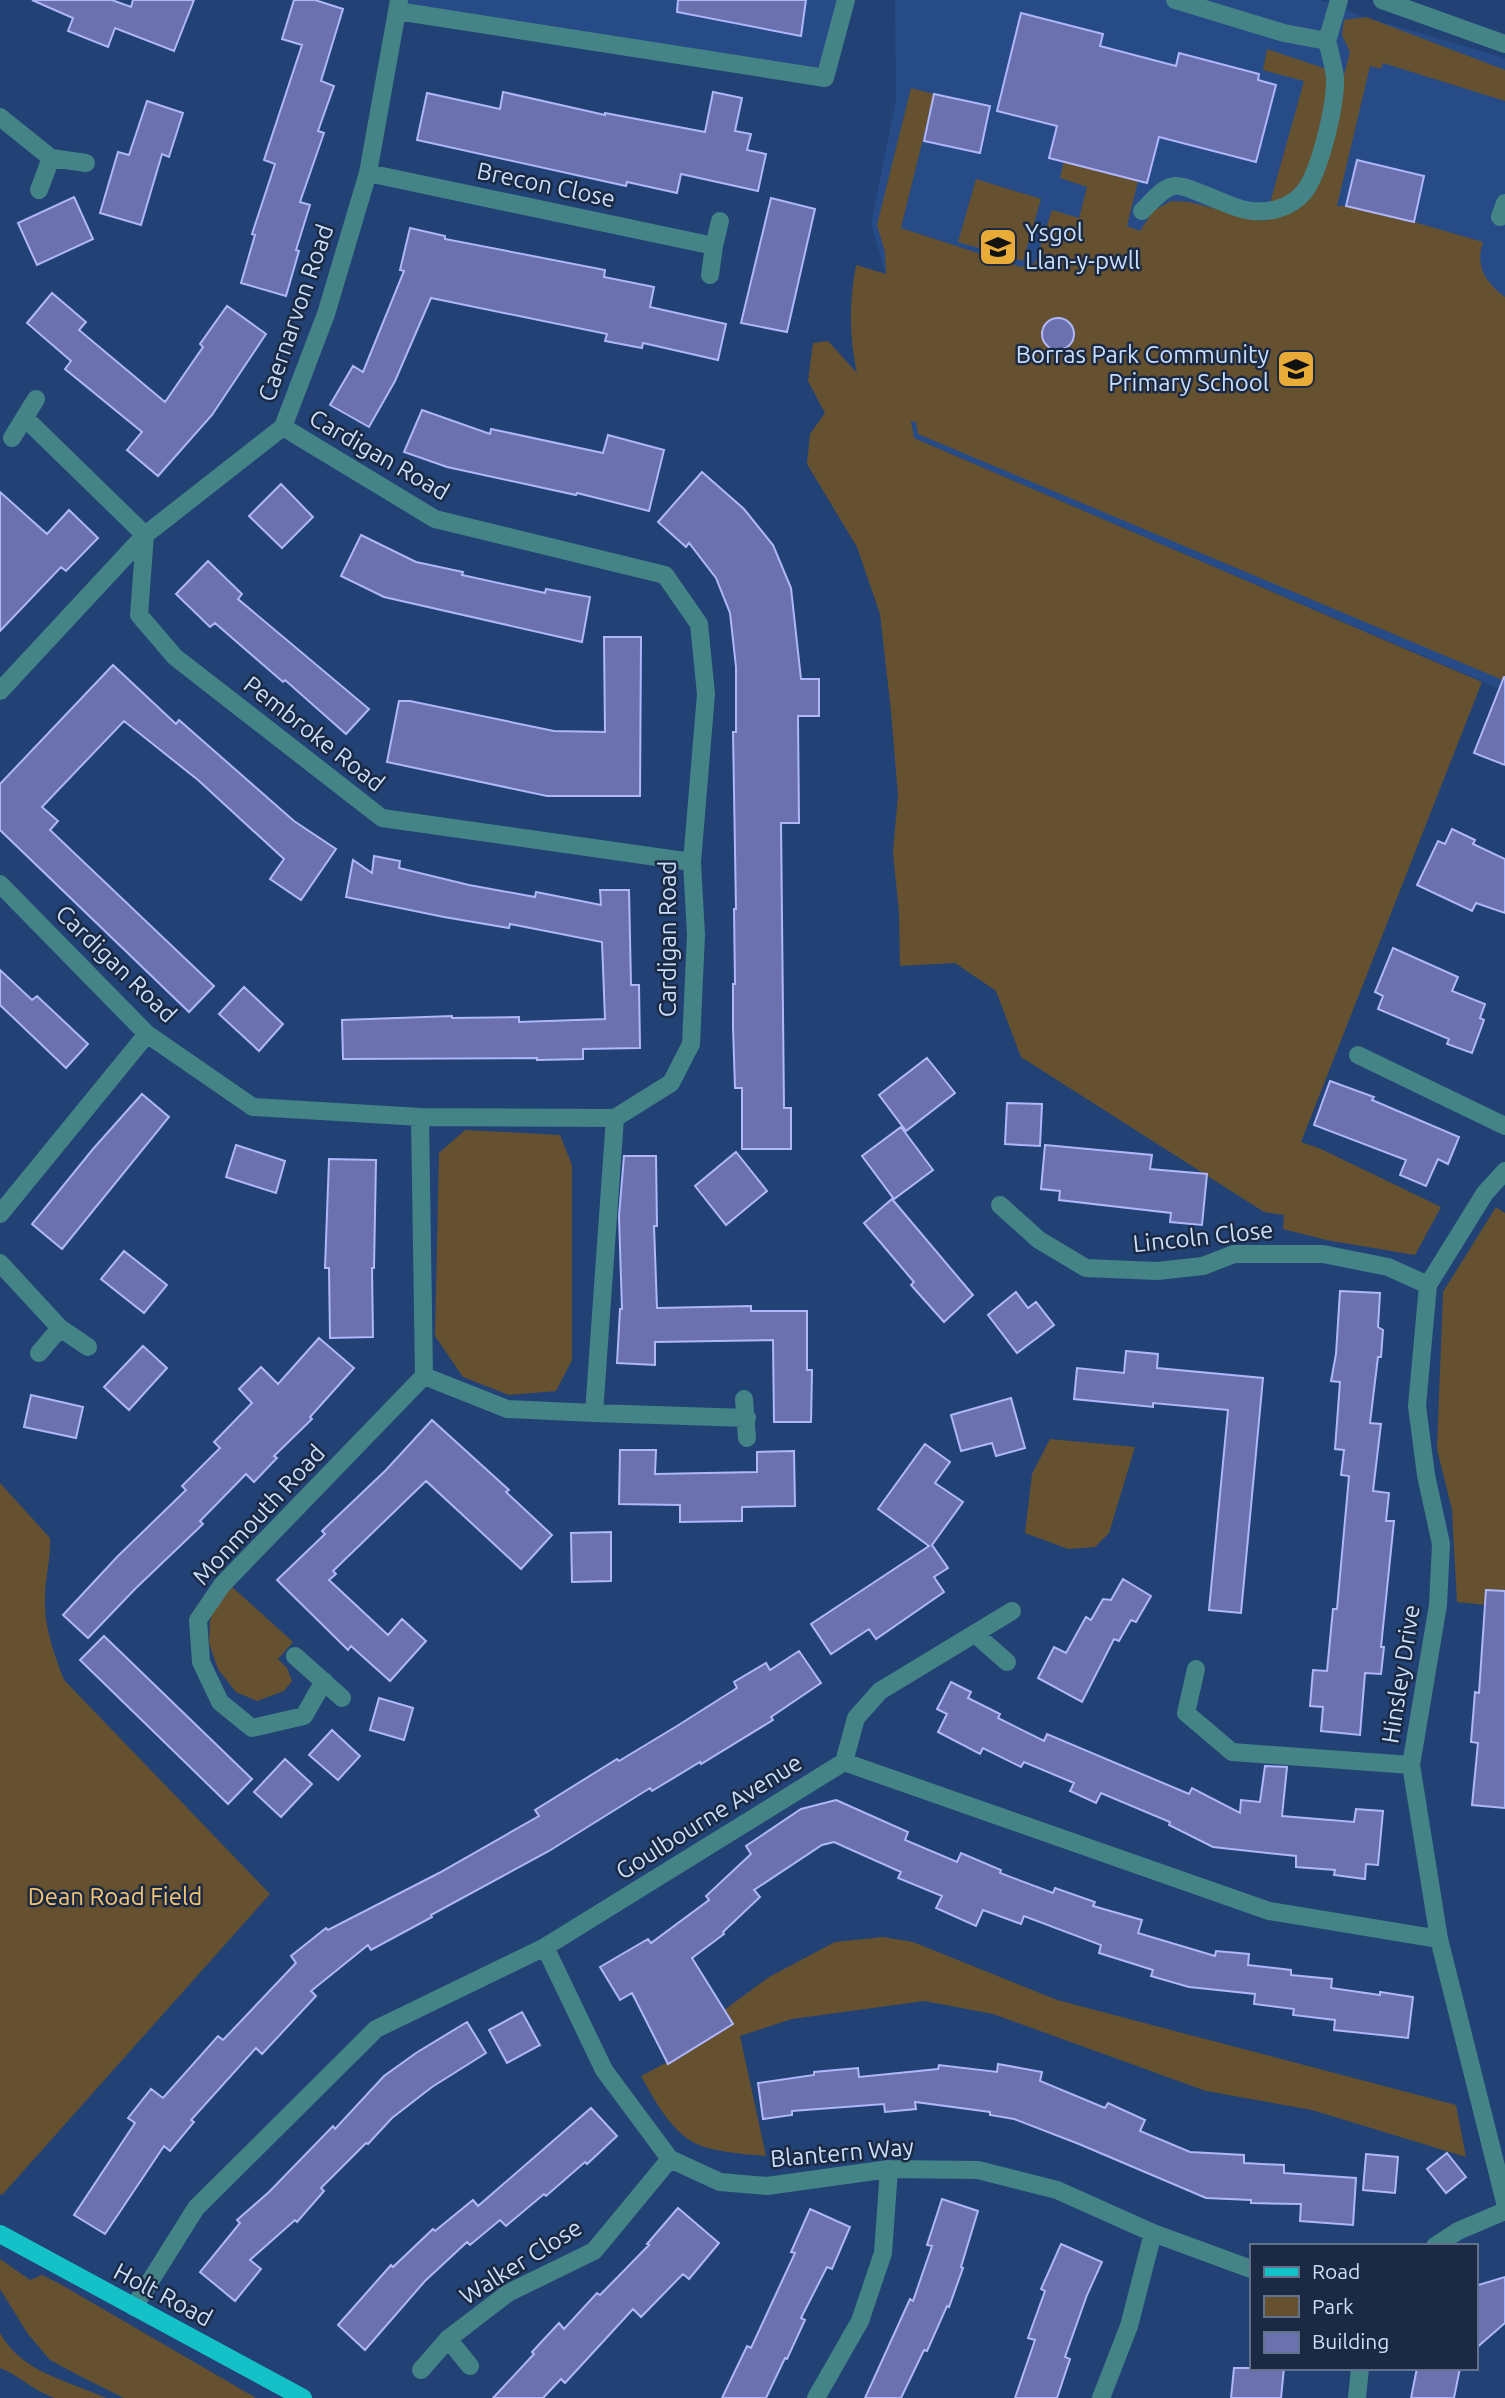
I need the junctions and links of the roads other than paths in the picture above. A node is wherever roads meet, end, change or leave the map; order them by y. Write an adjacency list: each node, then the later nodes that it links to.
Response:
1 (846, 0): 5 (street)
2 (1175, 0): 6 (street)
3 (1339, 0): 6 (street)
4 (1382, 0): 7 (street)
5 (398, 6): 11 (street, Caernarvon Road)
6 (1328, 41): 13 (street)
7 (1505, 44)
8 (0, 117): 9 (street)
9 (51, 158): 10 (street); 12 (street)
10 (86, 163)
11 (368, 173): 15 (street, Brecon Close); 19 (street, Caernarvon Road)
12 (39, 190)
13 (1142, 211)
14 (720, 221): 15 (street)
15 (714, 246): 16 (street)
16 (710, 275)
17 (36, 399): 18 (street)
18 (25, 418): 20 (street); 21 (street)
19 (282, 427): 21 (street, Caernarvon Road); 23 (street, Cardigan Road)
20 (12, 438)
21 (145, 535): 22 (street, Caernarvon Road); 23 (street, Pembroke Road)
22 (0, 691)
23 (692, 862): 28 (street, Cardigan Road)
24 (0, 884): 25 (street, Cardigan Road)
25 (147, 1034): 27 (street, Cardigan Road); 32 (street)
26 (1359, 1055): 29 (street)
27 (420, 1117): 28 (street, Cardigan Road); 38 (street)
28 (615, 1118): 40 (street)
29 (1505, 1126)
30 (1505, 1171): 34 (street, Hinsley Drive)
31 (1000, 1205): 34 (street, Lincoln Close)
32 (0, 1214)
33 (0, 1263): 35 (street)
34 (1428, 1285): 51 (street, Hinsley Drive)
35 (60, 1328): 36 (street); 37 (street)
36 (88, 1347)
37 (39, 1353)
38 (424, 1376): 40 (street); 48 (street, Monmouth Road)
39 (744, 1399): 41 (street)
40 (594, 1413): 41 (street)
41 (747, 1418): 42 (street)
42 (747, 1438)
43 (1012, 1611): 44 (street)
44 (975, 1634): 46 (street); 50 (street)
45 (295, 1656): 48 (street)
46 (1007, 1662)
47 (1196, 1669): 51 (street)
48 (324, 1681): 49 (street)
49 (342, 1698)
50 (844, 1762): 52 (street); 53 (street, Goulbourne Avenue)
51 (1411, 1765): 52 (street, Hinsley Drive)
52 (1439, 1939): 56 (street, Hinsley Drive)
53 (545, 1947): 54 (street, Blantern Way); 62 (street, Goulbourne Avenue)
54 (670, 2159): 55 (street, Blantern Way); 63 (street, Walker Close)
55 (889, 2169): 58 (street, Blantern Way); 68 (street)
56 (1505, 2202)
57 (1505, 2211): 60 (street)
58 (1153, 2233): 61 (street, Blantern Way); 69 (street)
59 (0, 2234): 62 (main road, Holt Road)
60 (1437, 2244)
61 (1250, 2269)
62 (134, 2307): 67 (main road, Holt Road)
63 (448, 2339): 64 (street, Walker Close); 65 (street, Walker Close)
64 (470, 2366)
65 (421, 2370)
66 (1360, 2370): 70 (street)
67 (303, 2398)
68 (816, 2398)
69 (1101, 2398)
70 (1357, 2398)

